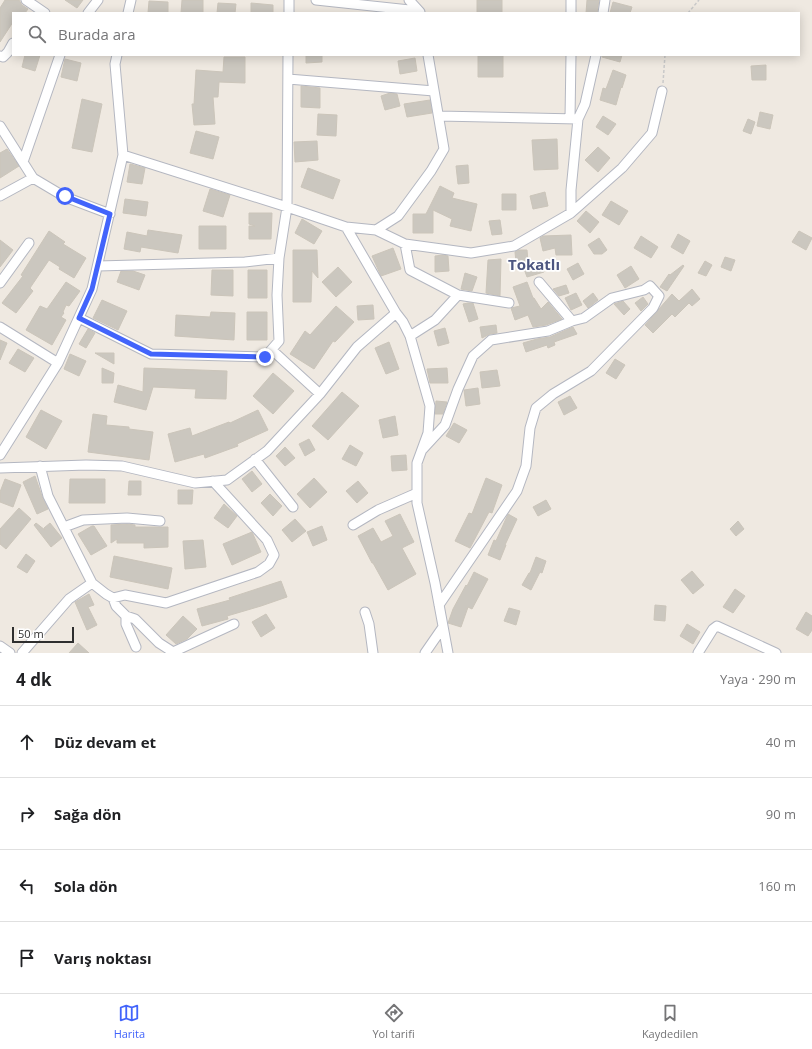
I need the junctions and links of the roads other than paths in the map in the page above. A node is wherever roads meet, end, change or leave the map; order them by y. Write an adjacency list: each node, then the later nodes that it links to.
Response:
1 (26, 0): 9 (street)
2 (98, 0): 10 (street)
3 (131, 0): 11 (street)
4 (289, 0): 12 (street)
5 (316, 0): 13 (street)
6 (409, 0): 13 (street)
7 (571, 0): 14 (street)
8 (605, 0): 15 (street)
9 (44, 12)
10 (89, 12)
11 (128, 12)
12 (289, 12)
13 (420, 12)
14 (571, 12)
15 (603, 12)
16 (12, 45): 17 (street)
17 (0, 56)
18 (60, 56): 31 (street)
19 (117, 56): 30 (street)
20 (288, 56): 24 (street)
21 (428, 56): 25 (street)
22 (571, 56): 28 (street)
23 (596, 56): 28 (street)
24 (288, 79): 25 (street); 34 (street)
25 (434, 91): 27 (street)
26 (662, 91): 35 (street)
27 (439, 116): 28 (street); 38 (street)
28 (574, 118): 35 (street)
29 (0, 126): 31 (street)
30 (123, 155): 34 (street); 36 (street)
31 (22, 162): 32 (street)
32 (33, 178): 33 (street); 36 (street)
33 (0, 196)
34 (287, 207): 37 (street); 41 (street)
35 (571, 213): 40 (street)
36 (110, 214): 42 (street)
37 (346, 227): 38 (street); 47 (street)
38 (376, 230): 40 (street)
39 (28, 243): 44 (street)
40 (405, 244): 45 (street)
41 (279, 258): 42 (street); 52 (street)
42 (98, 266): 48 (street)
43 (539, 282): 49 (street)
44 (0, 283)
45 (458, 295): 46 (street); 51 (street)
46 (510, 303)
47 (396, 314): 51 (street); 54 (street)
48 (79, 318): 52 (street); 53 (street)
49 (572, 321): 55 (street); 68 (street)
50 (0, 327): 53 (street)
51 (410, 336): 55 (street)
52 (272, 350): 54 (street)
53 (58, 364): 56 (street)
54 (320, 394): 57 (street)
55 (422, 450): 61 (street)
56 (0, 455)
57 (255, 459): 60 (street); 62 (street)
58 (40, 466): 59 (street); 60 (street); 65 (street)
59 (0, 468)
60 (213, 481): 67 (street)
61 (417, 494): 64 (street); 68 (street)
62 (292, 507)
63 (160, 521): 65 (street)
64 (353, 525)
65 (64, 527): 66 (street)
66 (92, 583): 67 (street); 76 (street)
67 (113, 598): 70 (street)
68 (439, 605): 72 (street)
69 (365, 612): 77 (street)
70 (126, 616): 71 (street); 74 (street)
71 (234, 624)
72 (443, 627): 78 (street); 79 (street)
73 (0, 646): 75 (street)
74 (136, 647)
75 (10, 653)
76 (22, 653)
77 (373, 653)
78 (425, 653)
79 (448, 653)
80 (698, 653): 81 (street)
81 (776, 653)

